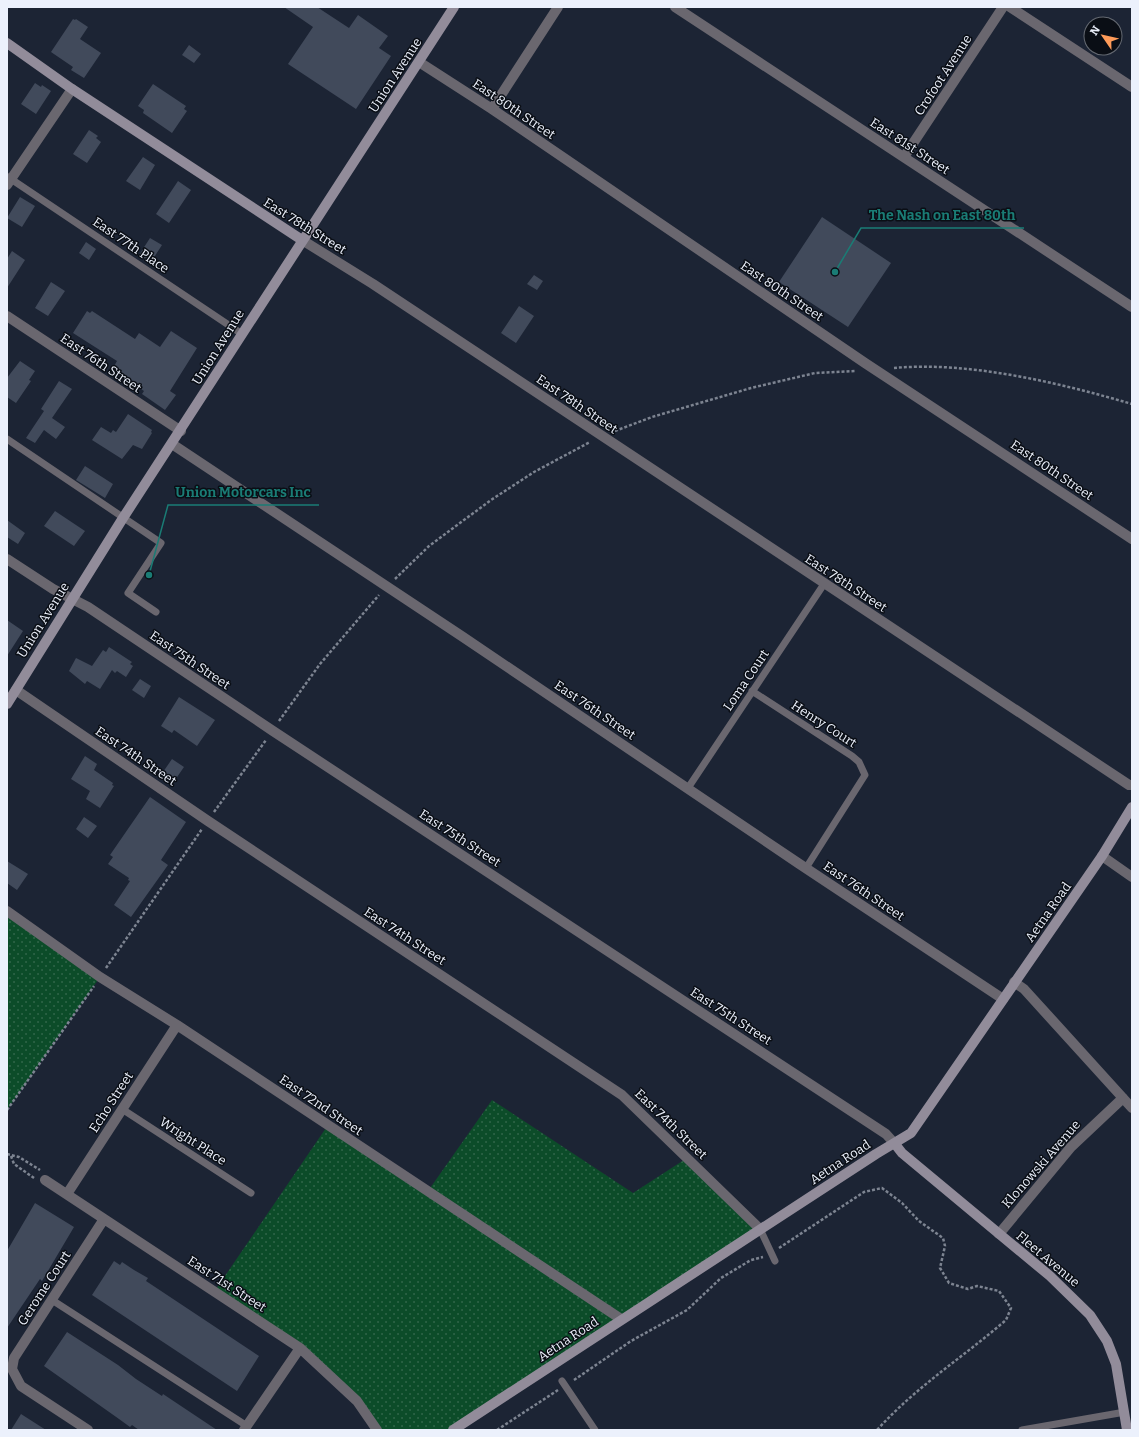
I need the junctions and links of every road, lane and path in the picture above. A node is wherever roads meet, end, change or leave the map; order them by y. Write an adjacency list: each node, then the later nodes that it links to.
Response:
1 (454, 7): 7 (street, Union Avenue)
2 (558, 7): 10 (street)
3 (675, 7): 11 (street, East 81st Street)
4 (1003, 7): 11 (street, Crofoot Avenue)
5 (1010, 7): 8 (street)
6 (7, 43): 9 (street, East 78th Street)
7 (419, 62): 10 (street, East 80th Street); 13 (street, Union Avenue)
8 (1132, 87)
9 (72, 89): 12 (street); 13 (street, East 78th Street)
10 (492, 109): 26 (street, East 80th Street)
11 (904, 157): 14 (street, East 81st Street)
12 (8, 180): 16 (lane, East 77th Place)
13 (302, 240): 16 (street, Union Avenue); 29 (street, East 78th Street)
14 (1132, 307)
15 (7, 316): 20 (street, East 76th Street)
16 (242, 334): 20 (street, Union Avenue)
17 (903, 367): 19 (path)
18 (856, 370): 21 (path)
19 (1132, 404)
20 (181, 431): 24 (street, Union Avenue)
21 (610, 433)
22 (7, 439): 25 (lane)
23 (593, 440): 28 (path)
24 (172, 444): 25 (street, Union Avenue); 39 (street, East 76th Street)
25 (124, 518): 31 (street, Union Avenue); 32 (lane)
26 (1132, 540)
27 (7, 559): 31 (street, East 75th Street)
28 (392, 582)
29 (824, 584): 34 (lane, Loma Court); 38 (street, East 78th Street)
30 (382, 593): 36 (path)
31 (72, 599): 33 (street, Union Avenue); 56 (street, East 75th Street)
32 (156, 612)
33 (16, 690): 35 (street, Union Avenue); 63 (street, East 74th Street)
34 (752, 691): 39 (lane, Loma Court); 44 (lane, Henry Court)
35 (7, 704)
36 (278, 724)
37 (268, 738): 41 (path)
38 (1132, 785)
39 (688, 788): 44 (street, East 76th Street)
40 (1132, 807): 43 (street, Aetna Road)
41 (215, 812)
42 (201, 830): 47 (path)
43 (1102, 856): 45 (street); 48 (street, Aetna Road)
44 (806, 868): 50 (street, East 76th Street)
45 (1132, 877)
46 (7, 911): 51 (street, East 72nd Street)
47 (105, 970)
48 (1014, 982): 50 (street, Aetna Road); 52 (street)
49 (95, 984): 55 (path)
50 (1003, 999): 56 (street, Aetna Road)
51 (177, 1025): 54 (street, Echo Street); 68 (street, East 72nd Street)
52 (1122, 1098): 53 (street); 64 (street, Klonowski Avenue)
53 (1132, 1108)
54 (122, 1109): 60 (lane, Wright Place); 61 (street, Echo Street)
55 (7, 1110)
56 (895, 1144): 63 (street, Aetna Road); 64 (street, Fleet Avenue)
57 (7, 1154): 58 (path)
58 (11, 1156): 59 (path); 59 (path)
59 (45, 1180): 61 (street, East 71st Street)
60 (251, 1193)
61 (67, 1194): 62 (street, East 71st Street)
62 (104, 1219): 67 (street, Gerome Court); 69 (street, East 71st Street)
63 (760, 1230): 66 (lane); 68 (street, Aetna Road)
64 (999, 1234): 72 (street, Fleet Avenue)
65 (943, 1238): 79 (path)
66 (776, 1260)
67 (52, 1300): 73 (lane); 74 (street, Gerome Court)
68 (621, 1319): 76 (street, Aetna Road)
69 (300, 1348): 73 (street); 75 (street, East 71st Street)
70 (562, 1381): 78 (lane)
71 (552, 1394): 77 (path)
72 (1125, 1412): 80 (lane); 81 (street, Fleet Avenue)
73 (245, 1428)
74 (88, 1430)
75 (377, 1430)
76 (453, 1430)
77 (497, 1430)
78 (594, 1430)
79 (877, 1430)
80 (1022, 1430)
81 (1127, 1430)

